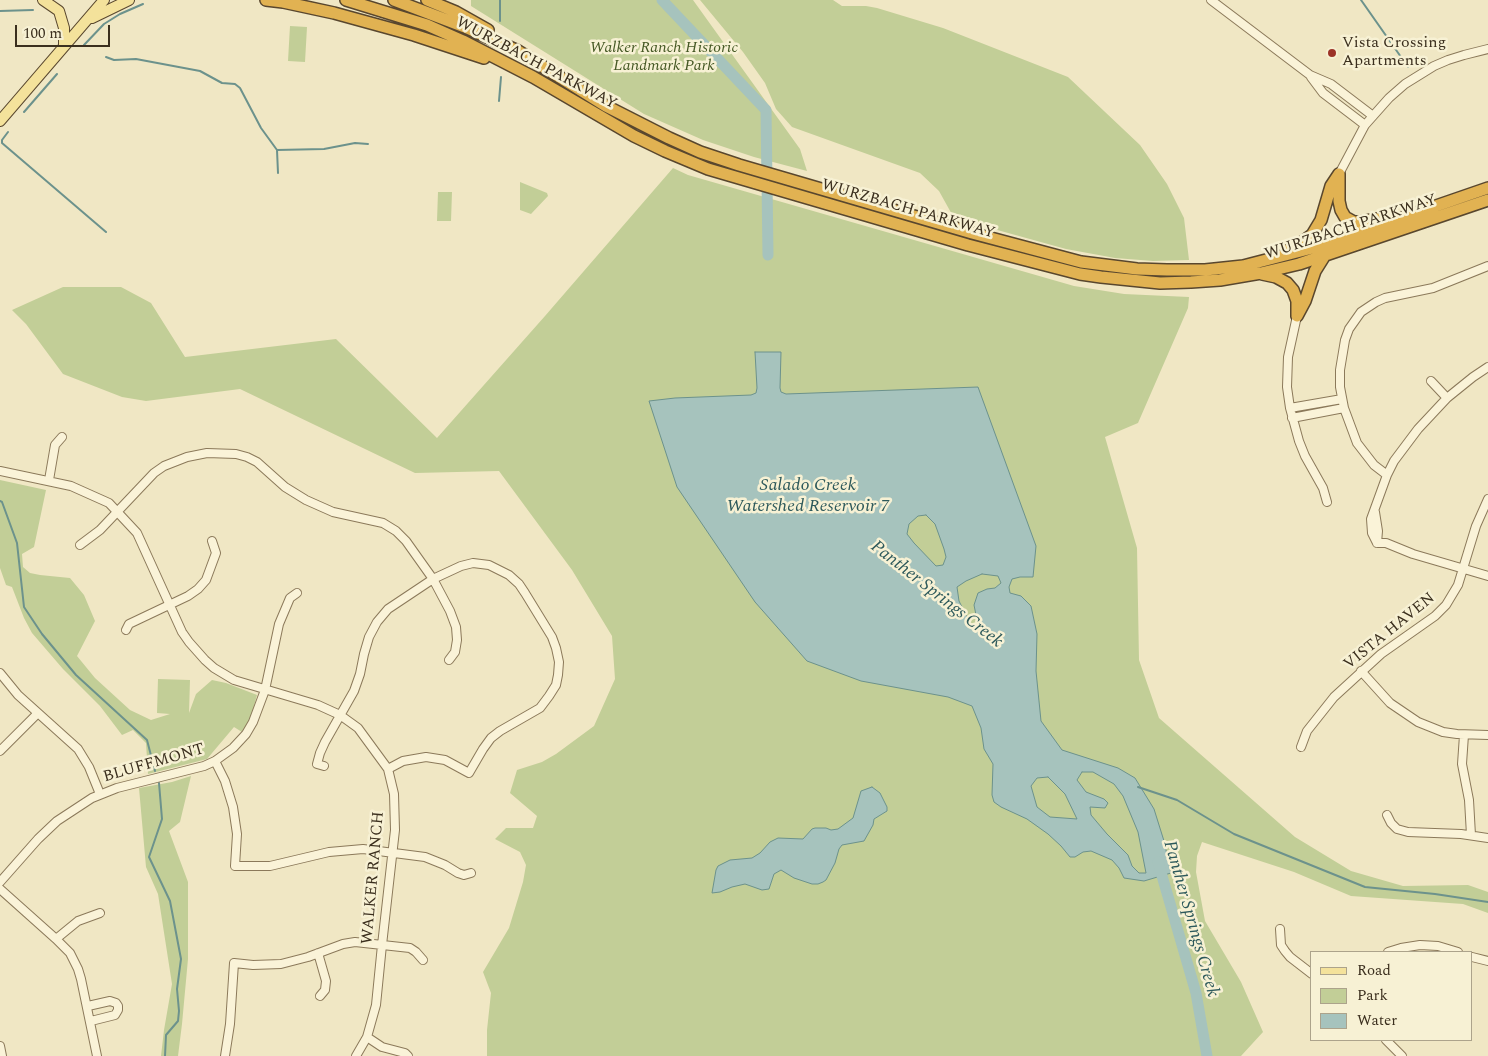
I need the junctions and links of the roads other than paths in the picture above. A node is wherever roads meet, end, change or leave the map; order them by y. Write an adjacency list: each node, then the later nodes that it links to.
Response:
1 (43, 0): 10 (main road)
2 (104, 0): 9 (main road)
3 (129, 0): 9 (main road)
4 (266, 0): 13 (highway)
5 (346, 0): 13 (highway, WURZBACH PARKWAY)
6 (394, 0): 12 (highway, WURZBACH PARKWAY)
7 (427, 0): 12 (highway)
8 (1211, 0): 14 (street)
9 (85, 22): 10 (main road)
10 (64, 46): 16 (main road)
11 (1488, 50): 15 (street)
12 (518, 51): 25 (highway, WURZBACH PARKWAY)
13 (512, 68): 25 (highway, WURZBACH PARKWAY)
14 (1310, 75): 15 (street); 17 (street)
15 (1373, 116): 17 (street)
16 (0, 121)
17 (1365, 125): 18 (street)
18 (1339, 174): 19 (highway); 22 (highway)
19 (1488, 187): 22 (highway, WURZBACH PARKWAY)
20 (1488, 200): 21 (highway, WURZBACH PARKWAY)
21 (1325, 255): 24 (highway, WURZBACH PARKWAY); 26 (highway)
22 (1265, 261): 25 (highway, WURZBACH PARKWAY)
23 (1488, 266): 30 (street)
24 (1260, 274): 25 (highway, WURZBACH PARKWAY); 26 (highway)
25 (1191, 276)
26 (1297, 316): 32 (street)
27 (1488, 367): 29 (street)
28 (1431, 381): 29 (street)
29 (1447, 398): 38 (street)
30 (1342, 399): 31 (street); 33 (street)
31 (1317, 403): 32 (street); 34 (street)
32 (1290, 408): 35 (street)
33 (1344, 408): 34 (street); 38 (street)
34 (1319, 413): 35 (street)
35 (1292, 418): 41 (street)
36 (62, 437): 39 (street)
37 (0, 471): 39 (street, WALKER RANCH)
38 (1387, 474): 45 (street)
39 (49, 480): 42 (street, WALKER RANCH)
40 (1488, 499): 45 (street, VISTA HAVEN)
41 (1327, 502)
42 (118, 512): 44 (street); 47 (street); 49 (street, WALKER RANCH)
43 (212, 541): 49 (street)
44 (80, 544)
45 (1463, 569): 46 (street); 52 (street, VISTA HAVEN)
46 (1488, 576)
47 (433, 579): 51 (street); 56 (street); 63 (street)
48 (297, 593): 54 (street, BLUFFMONT)
49 (170, 604): 50 (street); 54 (street, WALKER RANCH)
50 (126, 630)
51 (449, 660)
52 (1361, 671): 57 (street); 59 (street, VISTA HAVEN)
53 (0, 673): 55 (street)
54 (265, 690): 56 (street, WALKER RANCH); 61 (street, BLUFFMONT)
55 (38, 713): 60 (street); 64 (street)
56 (340, 715): 62 (street); 63 (street, WALKER RANCH)
57 (1464, 735): 58 (street); 66 (street)
58 (1488, 736)
59 (1301, 747)
60 (0, 751)
61 (215, 762): 64 (street, BLUFFMONT); 68 (street)
62 (324, 766)
63 (388, 769): 68 (street, WALKER RANCH)
64 (100, 794): 70 (street, BLUFFMONT)
65 (1387, 815): 66 (street)
66 (1471, 835): 67 (street)
67 (1488, 838)
68 (393, 852): 69 (street); 75 (street, WALKER RANCH)
69 (471, 873)
70 (0, 882)
71 (0, 890): 74 (street)
72 (100, 913): 74 (street)
73 (1280, 929): 82 (street)
74 (56, 939): 84 (street)
75 (382, 945): 78 (street); 80 (street); 86 (street, WALKER RANCH)
76 (1391, 951): 77 (street)
77 (1455, 951)
78 (318, 953): 83 (street); 91 (street)
79 (1473, 957): 81 (street)
80 (423, 960)
81 (1488, 961)
82 (1310, 972)
83 (320, 996)
84 (88, 1006): 85 (street); 85 (street)
85 (91, 1021): 90 (street)
86 (367, 1037): 92 (street, WALKER RANCH); 93 (street)
87 (1387, 1041): 94 (street)
88 (0, 1046): 89 (street)
89 (2, 1056)
90 (97, 1056)
91 (225, 1056)
92 (356, 1056)
93 (408, 1056)
94 (1402, 1056)

